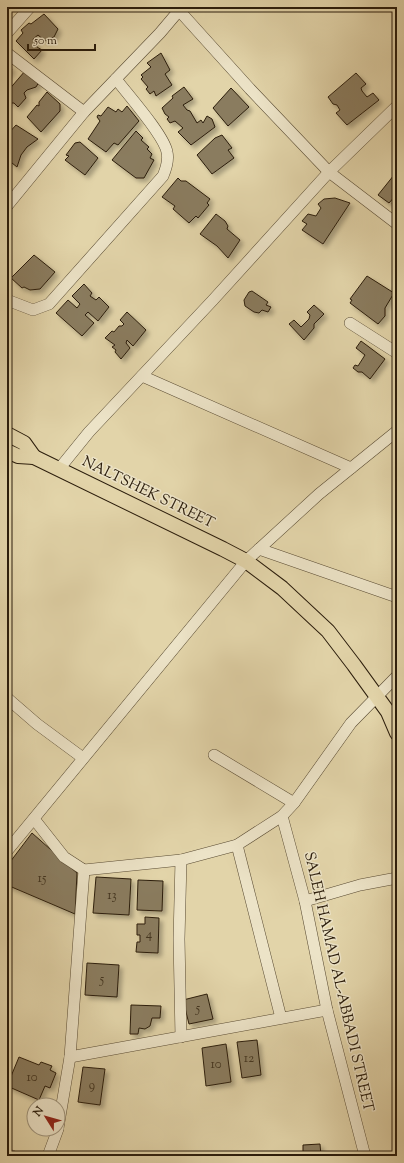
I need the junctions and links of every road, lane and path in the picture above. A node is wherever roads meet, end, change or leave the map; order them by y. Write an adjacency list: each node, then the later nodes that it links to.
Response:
1 (30, 7): 3 (street)
2 (179, 8): 5 (street); 8 (street)
3 (7, 33)
4 (7, 53): 7 (street)
5 (116, 79): 7 (street); 11 (street)
6 (397, 106): 8 (street)
7 (84, 112): 9 (street)
8 (329, 172): 10 (street); 14 (street)
9 (7, 206)
10 (397, 224)
11 (7, 300)
12 (350, 323): 13 (street)
13 (397, 354)
14 (142, 376): 19 (street); 20 (street)
15 (397, 431): 19 (street)
16 (7, 434): 18 (main road, NALTSHEK STREET)
17 (7, 451): 18 (main road, NALTSHEK STREET)
18 (34, 457): 20 (main road, NALTSHEK STREET)
19 (351, 468): 21 (street)
20 (59, 469): 22 (main road, NALTSHEK STREET)
21 (259, 549): 22 (street); 23 (street)
22 (246, 561): 25 (main road, NALTSHEK STREET); 29 (street)
23 (397, 597)
24 (397, 676): 25 (street)
25 (378, 696): 27 (main road, NALTSHEK STREET); 30 (street)
26 (7, 698): 29 (street)
27 (397, 733)
28 (214, 756): 30 (street)
29 (83, 758): 32 (street)
30 (294, 803): 31 (street)
31 (282, 816): 33 (street); 38 (street, SALEH HAMAD AL-ABBADI STREET)
32 (34, 818): 34 (street); 36 (street)
33 (237, 845): 35 (street); 40 (street)
34 (7, 851)
35 (181, 860): 36 (street); 41 (street)
36 (84, 870): 42 (street)
37 (397, 878): 38 (street)
38 (305, 901): 39 (street, SALEH HAMAD AL-ABBADI STREET)
39 (326, 1010): 40 (street); 48 (street, SALEH HAMAD AL-ABBADI STREET)
40 (282, 1018): 41 (street)
41 (181, 1037): 42 (street)
42 (70, 1057): 43 (street)
43 (63, 1097)
44 (55, 1137): 47 (street)
45 (7, 1155): 46 (street)
46 (12, 1156)
47 (48, 1156)
48 (365, 1156)

